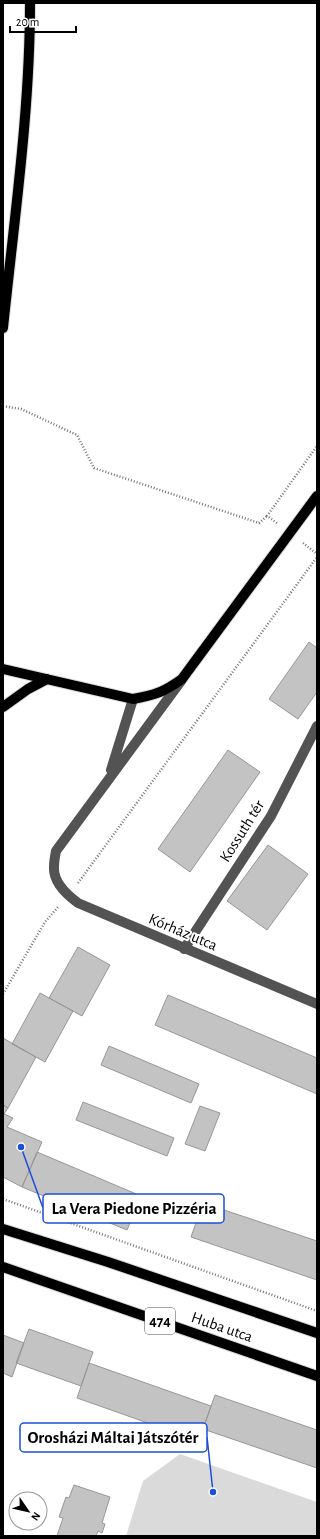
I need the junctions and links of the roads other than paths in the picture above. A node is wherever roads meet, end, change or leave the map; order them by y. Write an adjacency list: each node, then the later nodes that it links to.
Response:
1 (30, 3): 2 (main road)
2 (3, 328)
3 (317, 496): 6 (main road)
4 (3, 669): 5 (main road)
5 (47, 679): 7 (main road); 8 (main road)
6 (182, 679): 7 (main road); 10 (street)
7 (133, 699): 10 (street)
8 (3, 708)
9 (317, 726): 11 (street, Kossuth tér)
10 (109, 778): 11 (street, Kórház utca)
11 (184, 949): 12 (street, Kórház utca)
12 (317, 1004)
13 (3, 1229): 15 (main road, Huba utca / 474)
14 (3, 1267): 16 (main road, Huba utca / 474)
15 (317, 1333)
16 (317, 1376)

